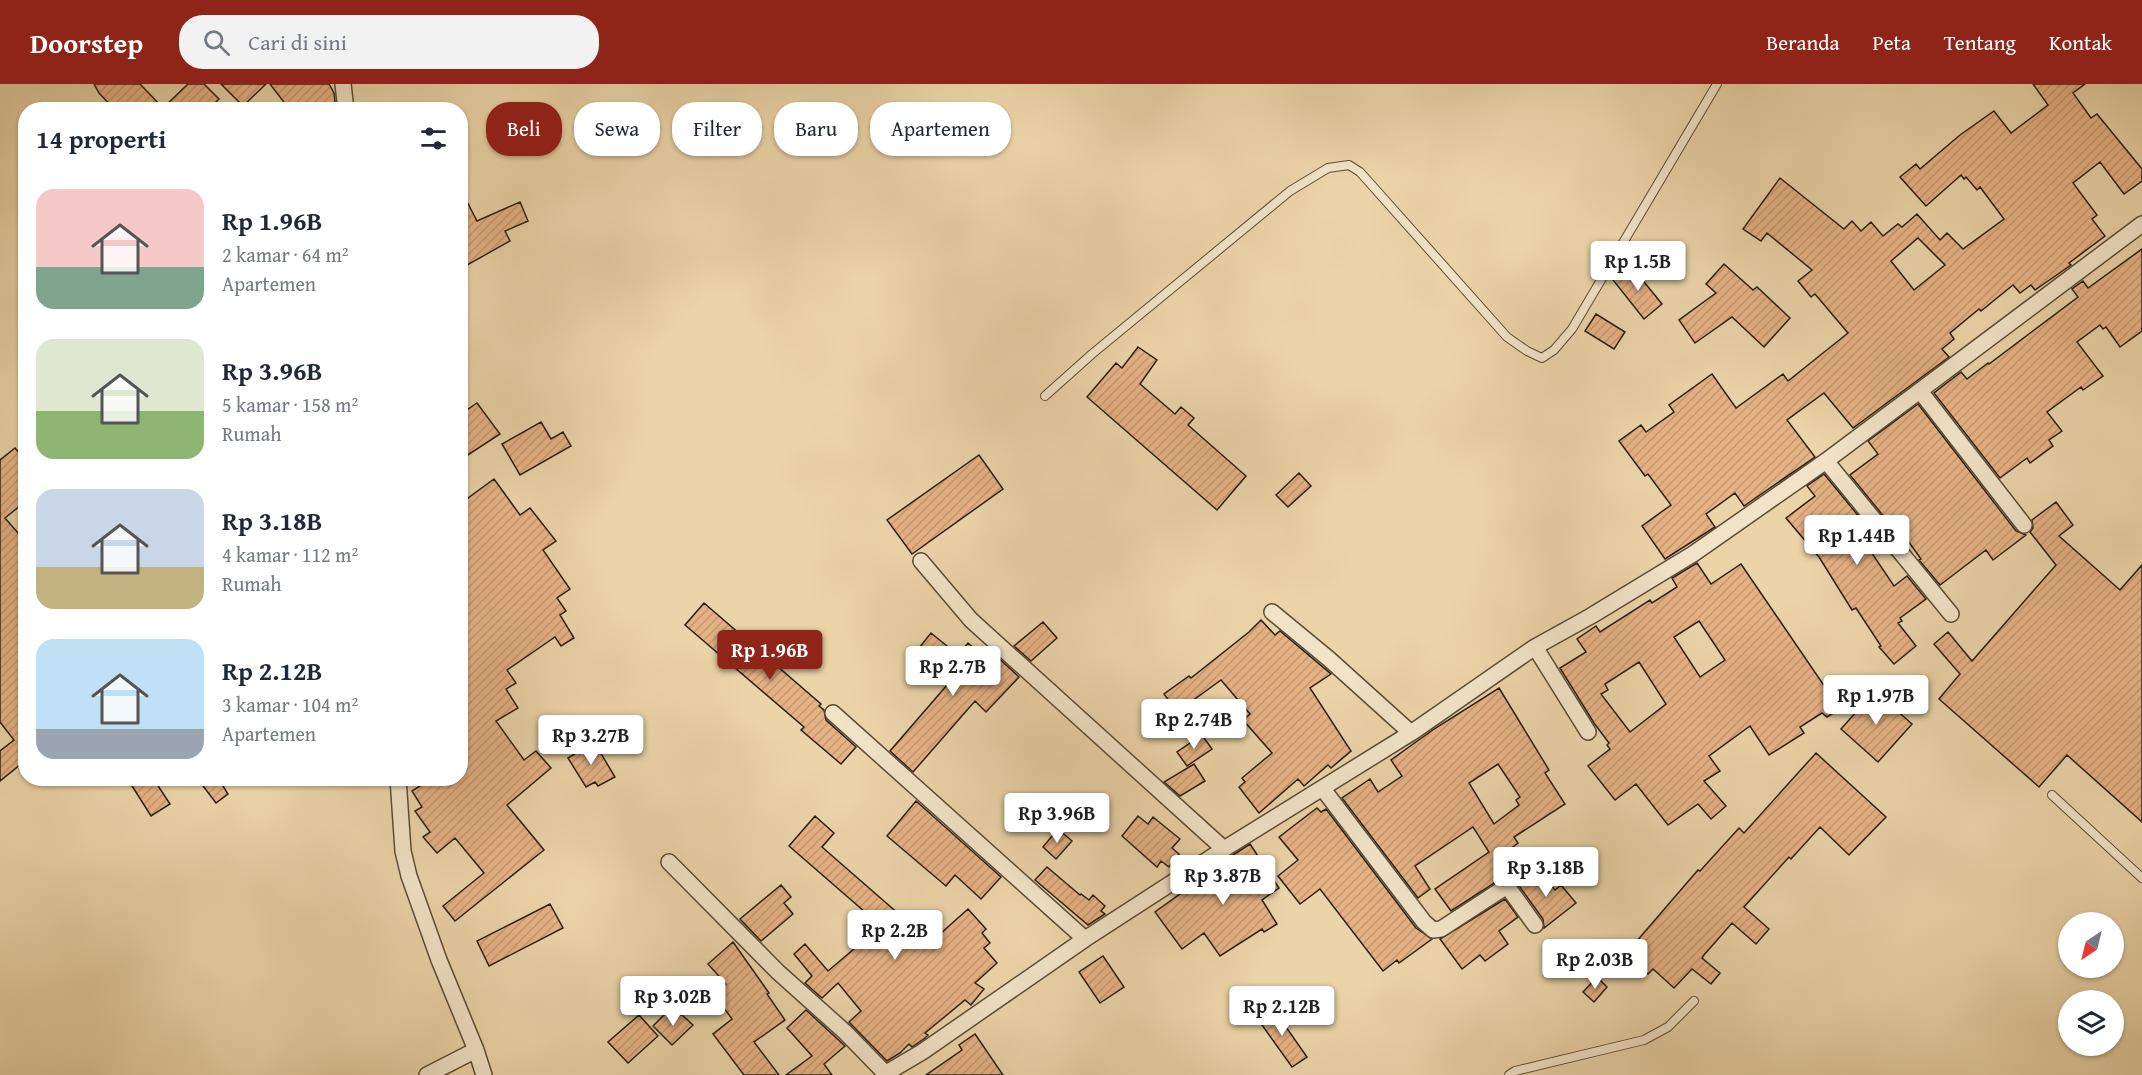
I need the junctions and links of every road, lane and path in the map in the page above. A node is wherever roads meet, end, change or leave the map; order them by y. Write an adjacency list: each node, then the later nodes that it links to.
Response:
1 (343, 84): 3 (street)
2 (1717, 84): 6 (lane)
3 (345, 102)
4 (2142, 224): 5 (street)
5 (1920, 391): 7 (street); 8 (street)
6 (1045, 396)
7 (1826, 461): 11 (street); 12 (street)
8 (2024, 525)
9 (921, 561): 19 (street)
10 (1272, 612): 15 (street)
11 (1951, 615)
12 (1535, 647): 14 (street); 15 (street)
13 (833, 713): 23 (street)
14 (1588, 732)
15 (1411, 733): 17 (street)
16 (399, 786): 25 (street)
17 (1323, 789): 19 (street); 22 (street)
18 (2052, 795): 21 (lane)
19 (1224, 849): 23 (street)
20 (669, 862): 26 (street)
21 (2142, 878)
22 (1534, 925)
23 (1085, 939): 26 (street)
24 (1694, 1001): 29 (lane)
25 (476, 1050): 27 (street); 28 (street)
26 (884, 1074)
27 (427, 1075)
28 (484, 1075)
29 (1509, 1075)

